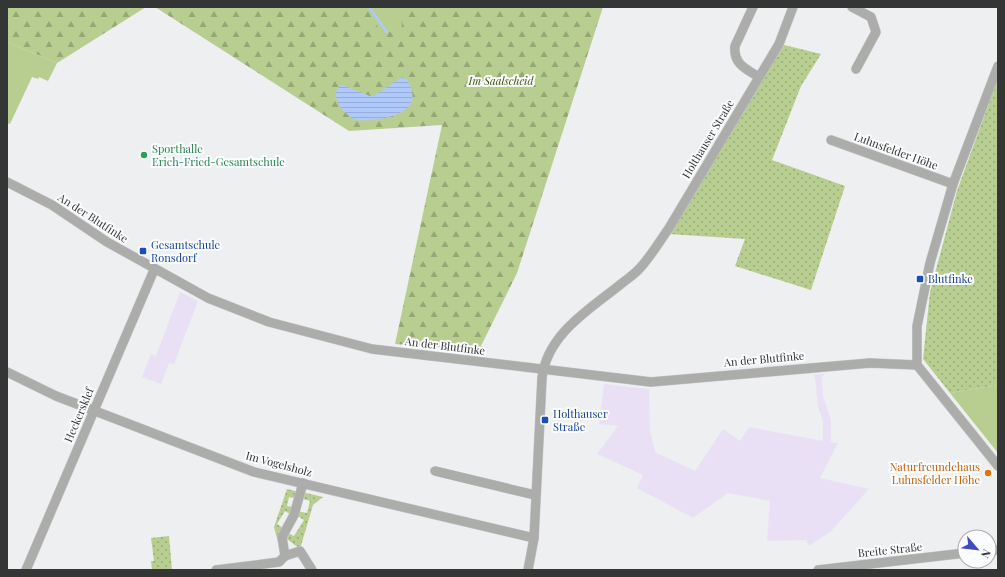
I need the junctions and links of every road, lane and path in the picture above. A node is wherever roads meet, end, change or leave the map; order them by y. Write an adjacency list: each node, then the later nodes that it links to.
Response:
1 (754, 7): 6 (street)
2 (793, 7): 6 (street, Holthauser Straße)
3 (852, 7): 5 (street)
4 (998, 66): 9 (street)
5 (856, 69)
6 (759, 77): 12 (street, Holthauser Straße)
7 (831, 140): 9 (street, Luhnsfelder Höhe)
8 (7, 182): 10 (street, An der Blutfinke)
9 (953, 184): 11 (street)
10 (154, 270): 12 (street, An der Blutfinke); 14 (street, Heckersklef)
11 (917, 365): 12 (street, An der Blutfinke); 15 (street)
12 (543, 369): 18 (street, Holthauser Straße)
13 (8, 377): 14 (street, Im Vogelsholz)
14 (94, 410): 17 (street, Im Vogelsholz); 23 (street, Heckersklef)
15 (998, 466)
16 (435, 471): 18 (street)
17 (303, 483): 19 (street, Im Vogelsholz); 21 (street)
18 (535, 495): 19 (street, Holthauser Straße)
19 (534, 538): 26 (street, Holthauser Straße)
20 (957, 554): 27 (street, Breite Straße)
21 (285, 556): 22 (street); 25 (street)
22 (234, 569): 24 (street)
23 (26, 570)
24 (216, 570)
25 (312, 570)
26 (528, 570)
27 (818, 570)

